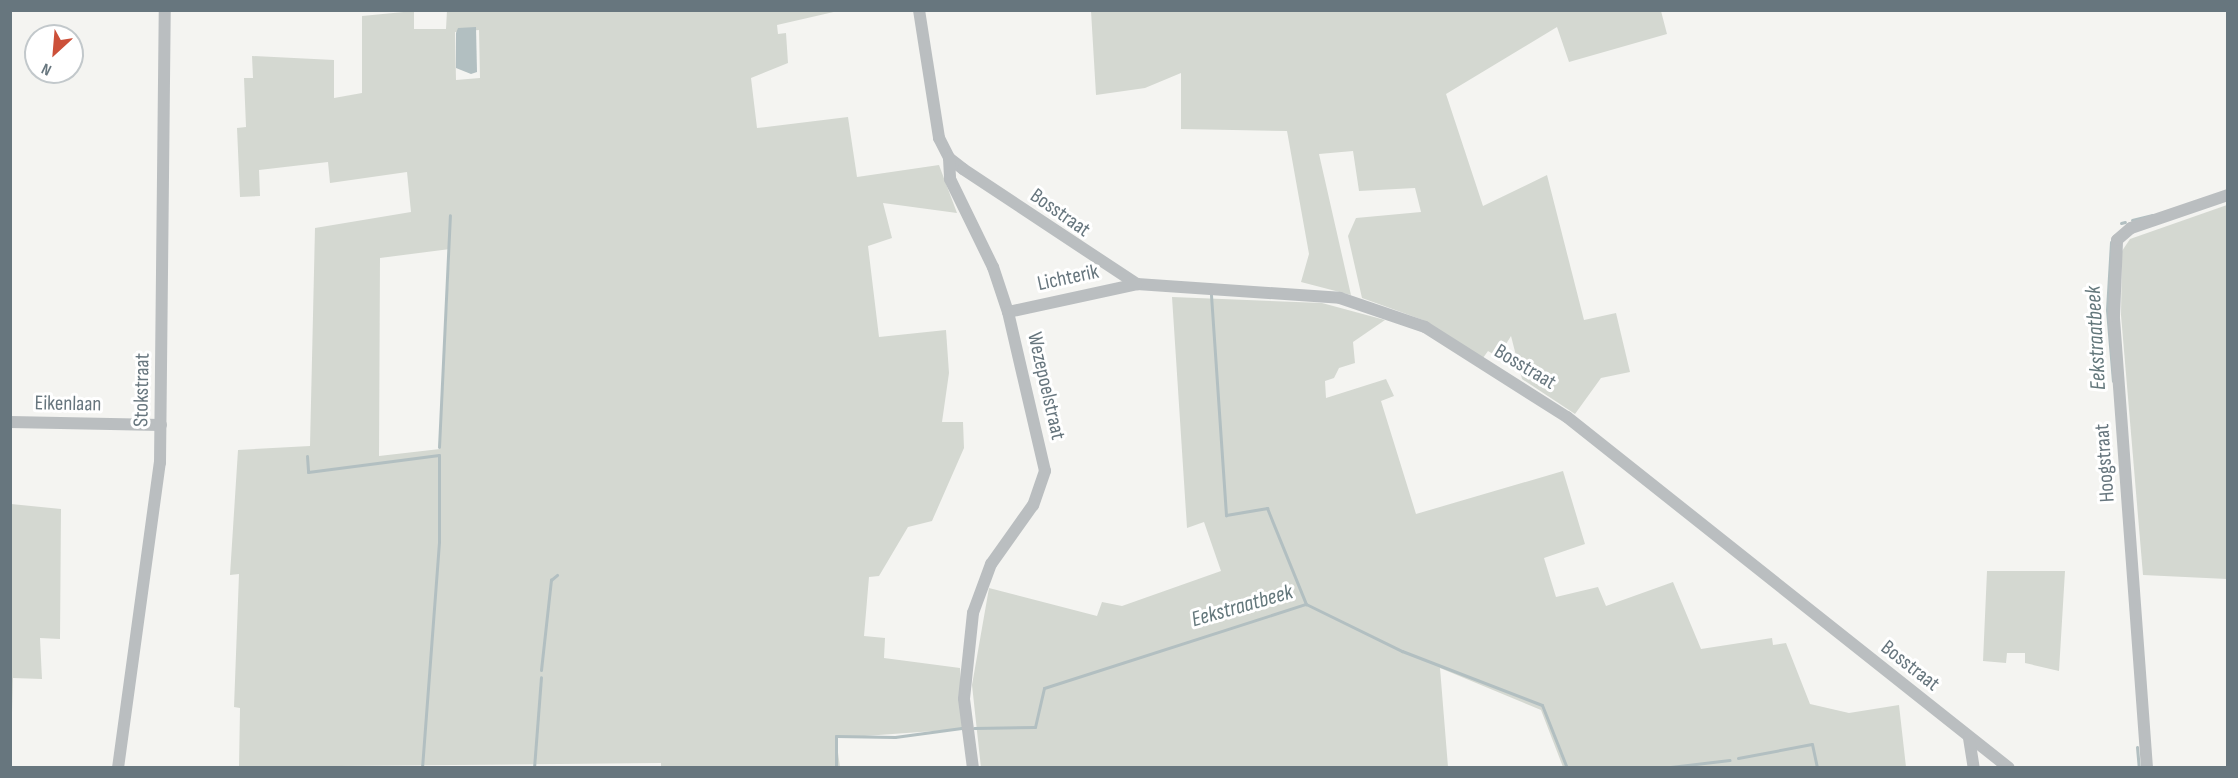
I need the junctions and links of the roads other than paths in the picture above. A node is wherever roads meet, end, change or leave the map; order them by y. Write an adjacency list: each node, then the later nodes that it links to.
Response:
1 (165, 10): 8 (street, Stokstraat)
2 (919, 10): 3 (street, Wezepoelstraat)
3 (949, 158): 5 (street, Bosstraat); 6 (street, Wezepoelstraat)
4 (2228, 195): 16 (street, Hoogstraat)
5 (1137, 284): 6 (street, Lichterik); 9 (street, Bosstraat)
6 (1008, 312): 12 (street, Wezepoelstraat)
7 (10, 422): 8 (street, Eikenlaan)
8 (161, 425): 11 (street, Stokstraat)
9 (1969, 738): 10 (street, Bosstraat); 13 (street)
10 (1990, 754): 14 (street); 15 (street, Bosstraat)
11 (118, 768)
12 (973, 768)
13 (1974, 768)
14 (1979, 768)
15 (2009, 768)
16 (2146, 768)

